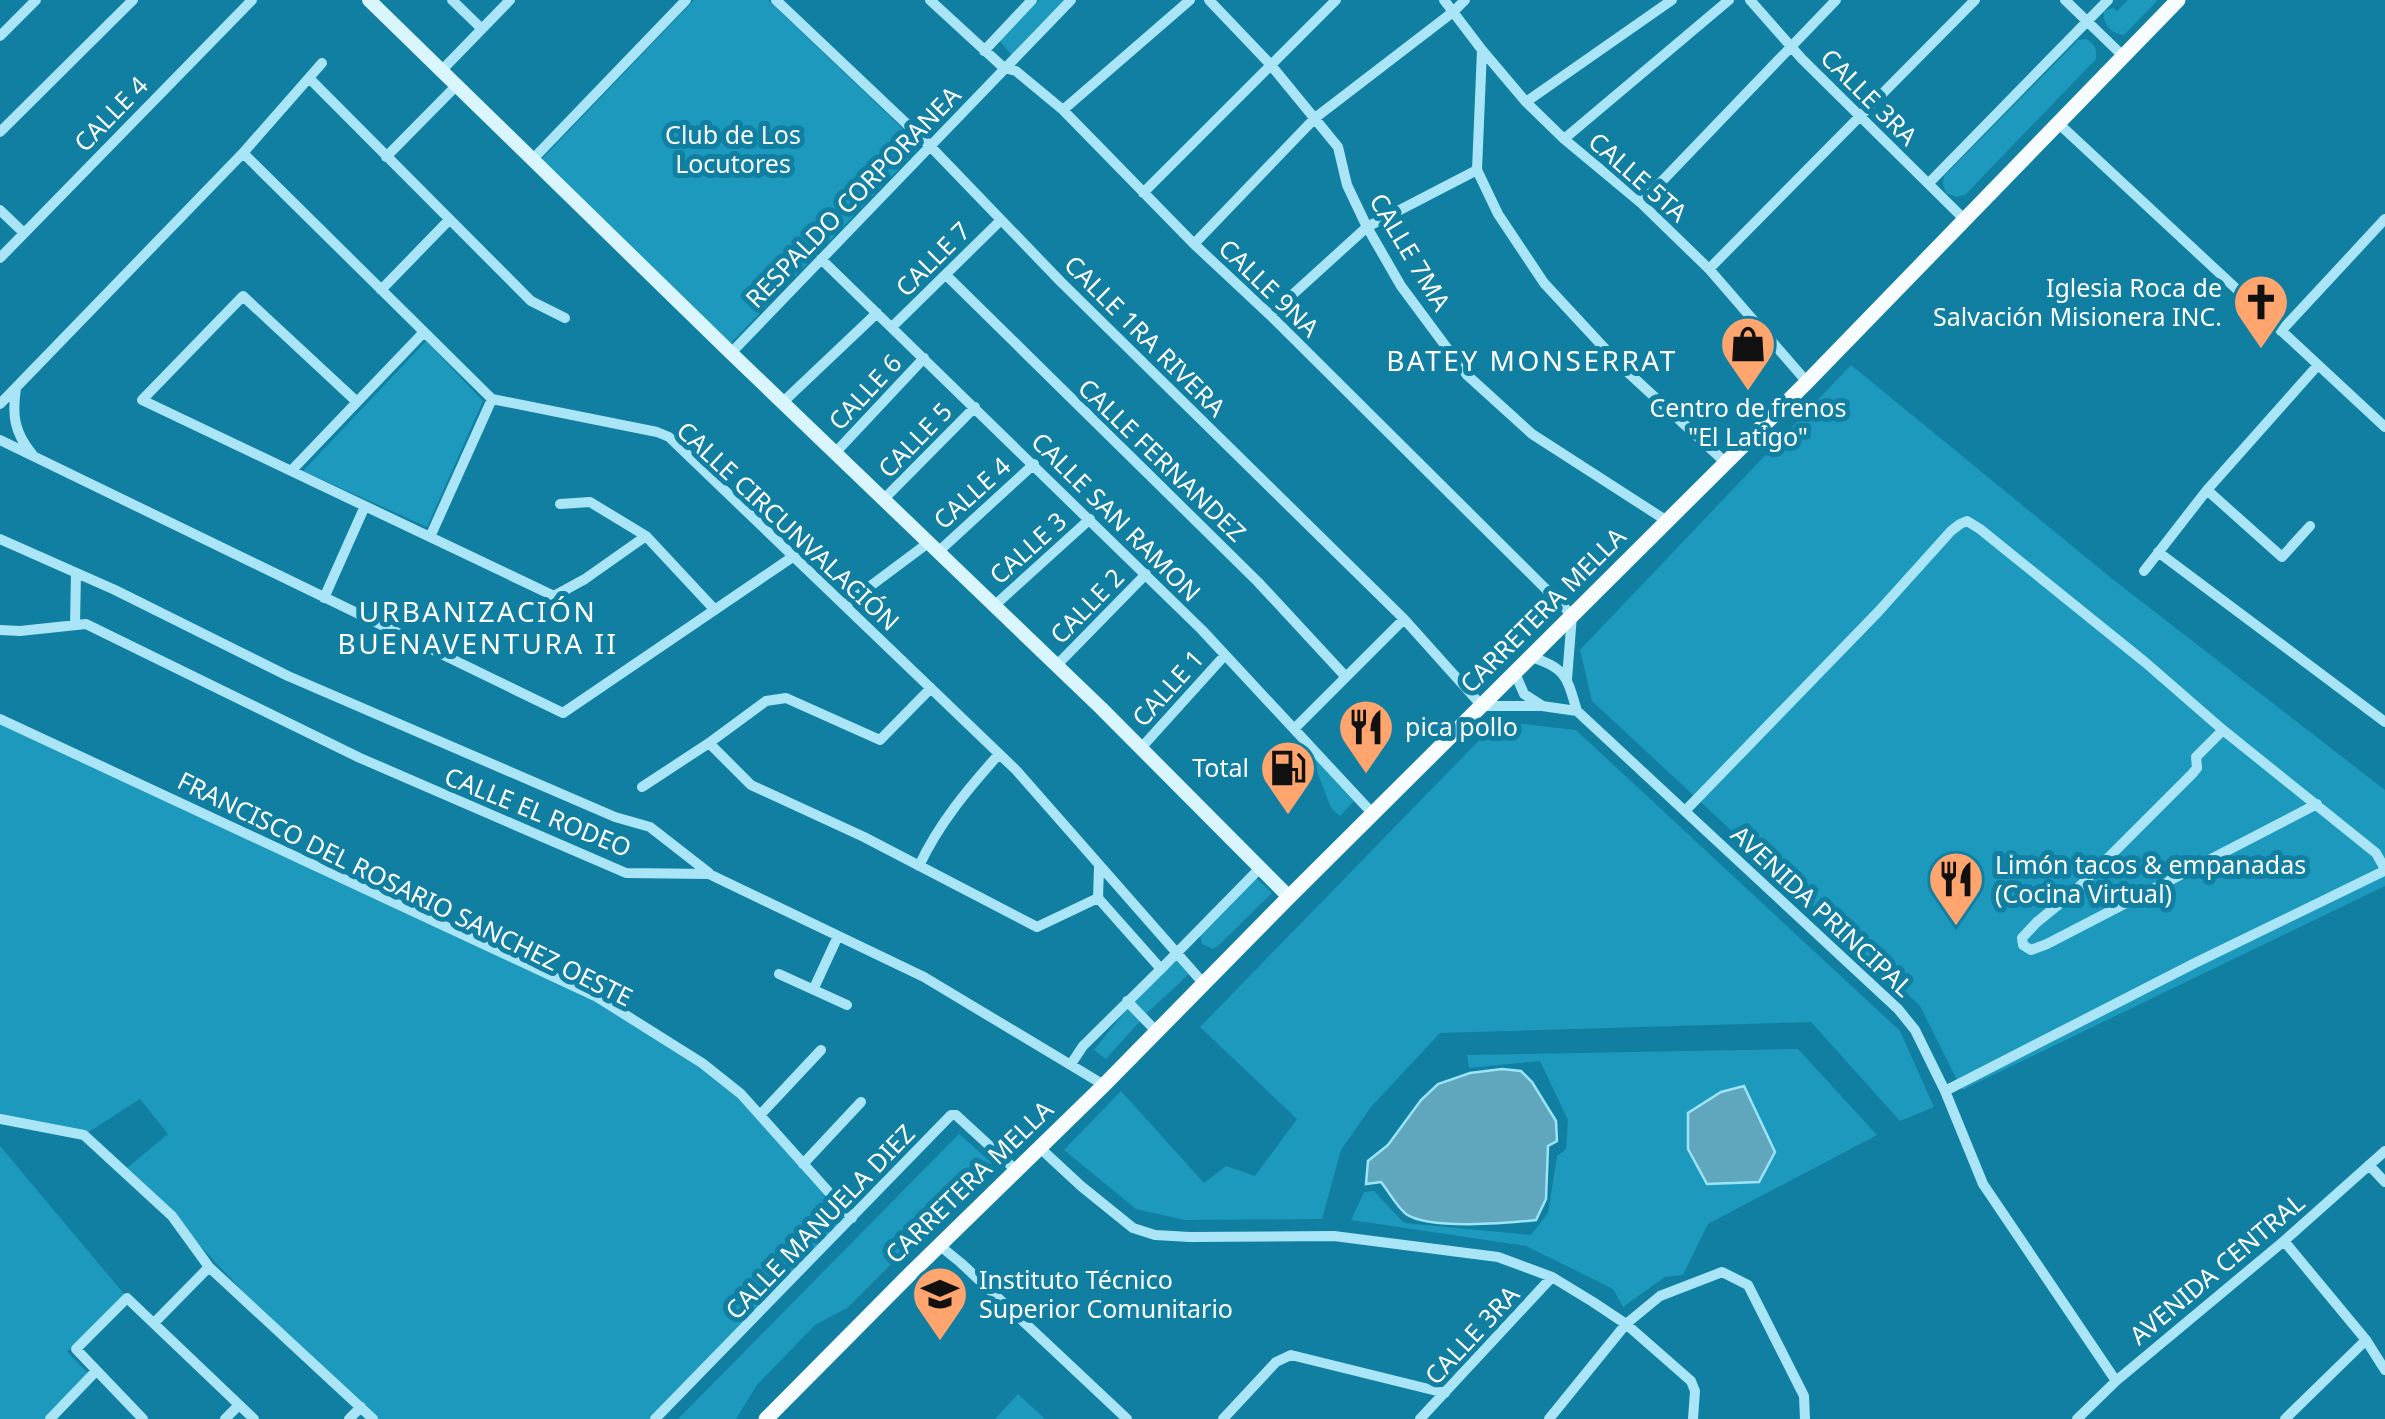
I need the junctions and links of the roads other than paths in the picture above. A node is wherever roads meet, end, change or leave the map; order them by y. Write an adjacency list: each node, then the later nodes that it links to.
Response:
1 (36, 0): 30 (street)
2 (133, 0): 46 (street)
3 (233, 0): 26 (street)
4 (252, 0): 26 (street, CALLE 4)
5 (369, 0): 38 (street)
6 (452, 0): 29 (street)
7 (510, 0): 29 (street)
8 (686, 0): 51 (street)
9 (776, 0): 48 (street, CALLE 1RA RIVERA)
10 (930, 0): 33 (street, CALLE 9NA)
11 (1032, 0): 33 (street)
12 (1071, 0): 37 (street, RESPALDO CORPORANEA)
13 (1190, 0): 42 (street)
14 (1209, 0): 36 (street, CALLE 7MA)
15 (1336, 0): 36 (street)
16 (1444, 0): 27 (street, CALLE 5TA)
17 (1464, 0): 27 (street)
18 (1672, 0): 41 (street)
19 (1729, 0): 47 (street)
20 (1750, 0): 31 (street, CALLE 3RA)
21 (1836, 0): 31 (street)
22 (1975, 0): 43 (street)
23 (2065, 0): 28 (street)
24 (2108, 0): 28 (street)
25 (2178, 0): 34 (main road, CARRETERA MELLA)
26 (243, 10): 62 (street, CALLE 4)
27 (1453, 12): 32 (street, CALLE 5TA); 44 (street)
28 (2088, 20): 34 (street); 53 (street)
29 (482, 29): 38 (street)
30 (0, 36)
31 (1790, 46): 43 (street, CALLE 3RA); 55 (street)
32 (1482, 50): 41 (street, CALLE 5TA); 52 (street)
33 (984, 51): 37 (street, CALLE 9NA)
34 (2123, 56): 45 (main road, CARRETERA MELLA)
35 (322, 64): 39 (street)
36 (1270, 64): 44 (street, CALLE 7MA); 54 (street)
37 (1004, 68): 42 (street, CALLE 9NA); 48 (street, RESPALDO CORPORANEA)
38 (442, 70): 40 (street)
39 (310, 79): 49 (street); 50 (street)
40 (457, 85): 50 (street); 51 (street)
41 (1526, 102): 47 (street, CALLE 5TA)
42 (1063, 110): 54 (street, CALLE 9NA)
43 (1858, 116): 53 (street, CALLE 3RA); 66 (street)
44 (1315, 118): 61 (street, CALLE 7MA); 63 (street)
45 (2058, 122): 57 (main road, CARRETERA MELLA); 73 (street)
46 (0, 132)
47 (1564, 139): 55 (street, CALLE 5TA)
48 (930, 146): 60 (street, CALLE 1RA RIVERA); 65 (street, RESPALDO CORPORANEA)
49 (242, 153): 68 (street); 79 (street)
50 (386, 157): 59 (street)
51 (534, 159): 75 (street)
52 (1477, 170): 61 (street); 89 (street)
53 (1928, 184): 57 (street, CALLE 3RA)
54 (1143, 192): 63 (street, CALLE 9NA)
55 (1641, 202): 66 (street, CALLE 5TA)
56 (0, 210): 62 (street)
57 (1964, 219): 78 (main road, CARRETERA MELLA)
58 (2385, 219): 73 (street)
59 (449, 220): 68 (street); 71 (street)
60 (1002, 220): 67 (street, CALLE 7); 113 (street, CALLE 1RA RIVERA)
61 (1367, 227): 70 (street); 97 (street, CALLE 7MA)
62 (24, 233): 64 (street, CALLE 4)
63 (1194, 244): 70 (street, CALLE 9NA)
64 (0, 258)
65 (822, 259): 69 (street, CALLE SAN RAMON); 75 (street, RESPALDO CORPORANEA)
66 (1709, 269): 78 (street, CALLE 5TA)
67 (946, 274): 72 (street, CALLE 7); 120 (street, CALLE FERNANDEZ)
68 (381, 290): 74 (street)
69 (877, 312): 72 (street, CALLE SAN RAMON); 82 (street, CALLE 7)
70 (1270, 316): 112 (street, CALLE 9NA)
71 (565, 318)
72 (892, 328): 76 (street, CALLE SAN RAMON)
73 (2281, 331): 77 (street)
74 (424, 332): 80 (street); 81 (street)
75 (731, 353): 82 (street)
76 (924, 358): 84 (street, CALLE SAN RAMON); 87 (street, CALLE 6)
77 (2318, 365): 85 (street); 92 (street)
78 (1807, 382): 89 (main road, CARRETERA MELLA)
79 (16, 388): 83 (street); 88 (street)
80 (492, 399): 100 (street); 104 (street, CALLE CIRCUNVALACIÓN)
81 (357, 402): 91 (street); 91 (street)
82 (782, 402): 87 (street)
83 (0, 404)
84 (974, 407): 90 (street, CALLE SAN RAMON); 93 (street, CALLE 5)
85 (2385, 426)
86 (0, 440): 88 (street)
87 (835, 453): 93 (street)
88 (36, 459): 108 (street)
89 (1725, 462): 97 (main road, CARRETERA MELLA)
90 (1034, 464): 96 (street, CALLE SAN RAMON); 102 (street, CALLE 4)
91 (291, 471): 95 (street)
92 (2207, 490): 98 (street); 103 (street)
93 (884, 500): 102 (street)
94 (560, 504): 99 (street)
95 (365, 506): 100 (street); 108 (street)
96 (1090, 518): 107 (street, CALLE SAN RAMON); 110 (street, CALLE 3)
97 (1668, 521): 112 (main road, CARRETERA MELLA)
98 (2310, 526)
99 (646, 536): 100 (street); 111 (street)
100 (430, 537)
101 (0, 539): 106 (street)
102 (933, 547): 109 (street, CALLE 4); 110 (street)
103 (2158, 552): 105 (street); 128 (street)
104 (794, 556): 109 (street, CALLE CIRCUNVALACIÓN); 111 (street)
105 (2144, 571)
106 (76, 572): 114 (street); 141 (street)
107 (1146, 574): 116 (street, CALLE SAN RAMON); 118 (street, CALLE 2)
108 (324, 598): 111 (street)
109 (845, 605): 122 (street, CALLE CIRCUNVALACIÓN)
110 (994, 606): 118 (street)
111 (715, 610)
112 (1572, 616): 117 (main road, CARRETERA MELLA); 121 (street)
113 (1404, 619): 120 (street); 123 (street, CALLE 1RA RIVERA)
114 (75, 625): 115 (street, CALLE EL RODEO); 141 (street, CALLE EL RODEO)
115 (0, 630)
116 (1225, 654): 129 (street, CALLE SAN RAMON); 132 (street, CALLE 1)
117 (1531, 657): 119 (main road, CARRETERA MELLA); 121 (street)
118 (1056, 666): 132 (street)
119 (1515, 673): 123 (main road, CARRETERA MELLA); 124 (street)
120 (1346, 678): 129 (street)
121 (1567, 678): 126 (street)
122 (930, 688): 131 (street); 133 (street, CALLE CIRCUNVALACIÓN)
123 (1482, 706): 124 (street); 137 (main road, CARRETERA MELLA)
124 (1542, 706): 126 (street)
125 (2385, 706): 128 (street)
126 (1578, 711): 136 (street, AVENIDA PRINCIPAL)
127 (0, 719): 158 (street, FRANCISCO DEL ROSARIO SANCHEZ OESTE)
128 (2382, 720)
129 (1295, 728): 137 (street, CALLE SAN RAMON)
130 (2222, 730): 135 (street); 135 (street); 136 (street)
131 (709, 743): 134 (street); 138 (street)
132 (1141, 748): 139 (street)
133 (999, 754): 138 (street); 140 (street, CALLE CIRCUNVALACIÓN)
134 (642, 786)
135 (2317, 804): 156 (street)
136 (1685, 811): 156 (street, AVENIDA PRINCIPAL)
137 (1373, 814): 142 (main road, CARRETERA MELLA)
138 (918, 866): 143 (street)
139 (1261, 867): 142 (street); 145 (street)
140 (1100, 868): 143 (street); 145 (street, CALLE CIRCUNVALACIÓN)
141 (710, 874): 144 (street, CALLE EL RODEO)
142 (1288, 897): 148 (main road, CARRETERA MELLA)
143 (1098, 898): 146 (street)
144 (838, 936): 149 (street); 154 (street, CALLE EL RODEO)
145 (1177, 953): 146 (street); 148 (street, CALLE CIRCUNVALACIÓN)
146 (1161, 969): 150 (street)
147 (779, 974): 149 (street)
148 (1204, 984): 152 (main road, CARRETERA MELLA)
149 (814, 988): 151 (street)
150 (1127, 1001): 152 (street); 154 (street)
151 (847, 1005)
152 (1157, 1032): 155 (main road, CARRETERA MELLA)
153 (821, 1050): 158 (street)
154 (1072, 1064): 155 (street, CALLE EL RODEO)
155 (1104, 1085): 160 (main road, CARRETERA MELLA)
156 (1945, 1091): 176 (street, AVENIDA PRINCIPAL)
157 (861, 1102): 162 (street)
158 (760, 1115): 162 (street, FRANCISCO DEL ROSARIO SANCHEZ OESTE)
159 (0, 1119): 169 (street)
160 (1040, 1148): 164 (main road, CARRETERA MELLA); 170 (street)
161 (2385, 1151): 163 (street, AVENIDA CENTRAL)
162 (803, 1164): 166 (street, FRANCISCO DEL ROSARIO SANCHEZ OESTE)
163 (2369, 1164): 165 (street); 167 (street, AVENIDA CENTRAL)
164 (1017, 1171): 166 (street, CALLE MANUELA DIEZ); 168 (main road, CARRETERA MELLA)
165 (2385, 1182)
166 (852, 1218): 187 (street, CALLE MANUELA DIEZ)
167 (2284, 1241): 173 (street); 176 (street, AVENIDA CENTRAL)
168 (939, 1245): 188 (main road, CARRETERA MELLA); 189 (street)
169 (209, 1267): 171 (street); 179 (street)
170 (1552, 1277): 172 (street); 177 (street, CALLE 3RA)
171 (154, 1323): 175 (street); 178 (street)
172 (1626, 1324): 180 (street); 194 (street); 195 (street)
173 (2366, 1340): 174 (street); 197 (street)
174 (2385, 1370)
175 (96, 1372): 181 (street); 182 (street)
176 (2116, 1381): 196 (street, AVENIDA CENTRAL)
177 (1445, 1393): 190 (street); 191 (street, CALLE 3RA)
178 (239, 1405): 183 (street); 184 (street)
179 (361, 1406): 185 (street); 186 (street)
180 (1561, 1406): 192 (street); 193 (street)
181 (50, 1419)
182 (144, 1419)
183 (225, 1419)
184 (254, 1419)
185 (349, 1419)
186 (374, 1419)
187 (656, 1419)
188 (766, 1419)
189 (1126, 1419)
190 (1223, 1419)
191 (1420, 1419)
192 (1549, 1419)
193 (1561, 1419)
194 (1693, 1419)
195 (1805, 1419)
196 (2076, 1419)
197 (2285, 1419)

